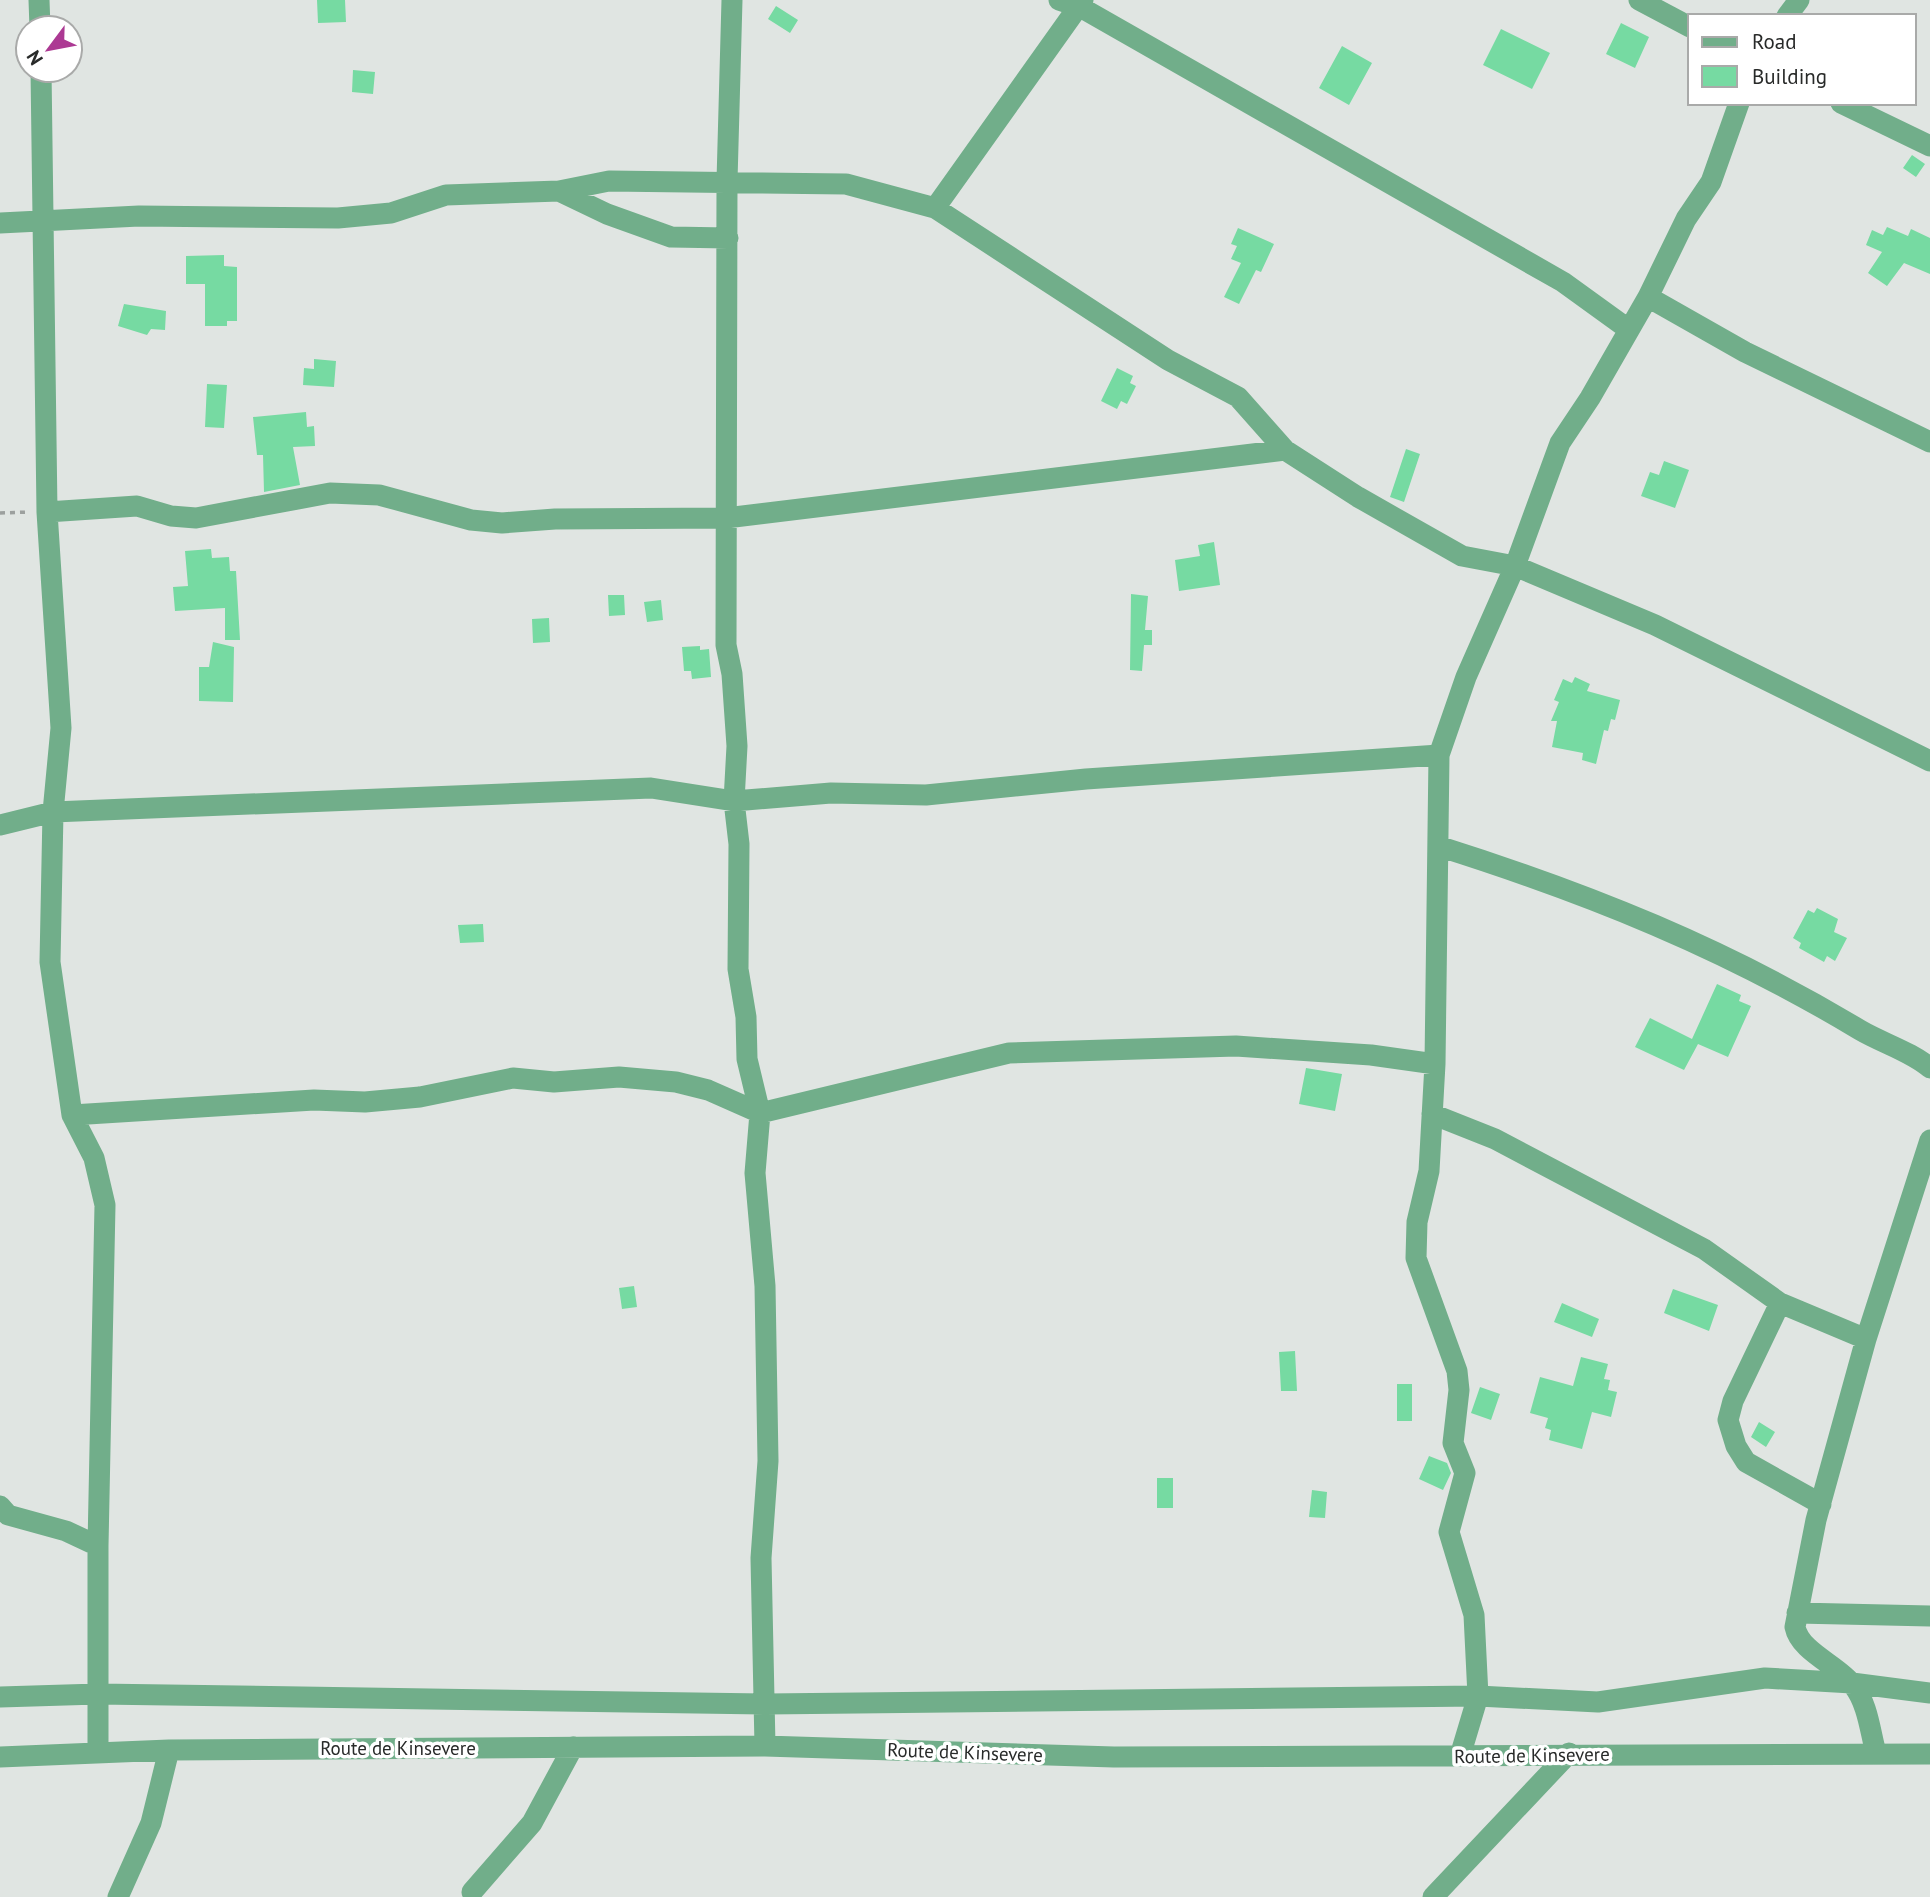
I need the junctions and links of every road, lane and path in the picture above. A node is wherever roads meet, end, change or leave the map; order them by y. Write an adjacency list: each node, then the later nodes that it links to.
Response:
1 (733, 0): 10 (street)
2 (1059, 0): 4 (street)
3 (1639, 0): 5 (street)
4 (1082, 4): 12 (street); 17 (street)
5 (1688, 26)
6 (41, 84): 13 (street)
7 (1737, 105): 16 (street)
8 (1845, 105): 9 (street)
9 (1930, 146)
10 (727, 181): 11 (street); 12 (street); 15 (street)
11 (559, 191): 13 (street); 15 (street)
12 (935, 208): 19 (street)
13 (45, 222): 14 (street); 20 (street)
14 (0, 223)
15 (728, 238): 22 (street)
16 (1648, 297): 17 (street); 18 (street)
17 (1628, 329): 23 (street)
18 (1930, 442)
19 (1285, 450): 22 (street); 23 (street)
20 (47, 512): 21 (path); 22 (street); 27 (street)
21 (0, 513)
22 (726, 517): 26 (street)
23 (1515, 566): 24 (street); 25 (street)
24 (1439, 755): 26 (street); 29 (street)
25 (1930, 761)
26 (734, 801): 27 (street); 32 (street)
27 (53, 812): 28 (street); 34 (street)
28 (0, 825)
29 (1438, 846): 30 (street); 31 (street)
30 (1435, 1064): 32 (street); 33 (street)
31 (1930, 1068)
32 (760, 1113): 34 (street); 48 (street)
33 (1432, 1114): 36 (street); 46 (street)
34 (72, 1115): 40 (street)
35 (1930, 1140): 37 (street)
36 (1780, 1303): 37 (street); 38 (street)
37 (1866, 1339): 38 (street)
38 (1821, 1504): 41 (street)
39 (0, 1506): 40 (street)
40 (98, 1546): 45 (street)
41 (1797, 1613): 42 (street); 43 (street)
42 (1930, 1616)
43 (1852, 1683): 44 (street); 46 (street); 54 (street)
44 (1930, 1693)
45 (98, 1694): 47 (street); 48 (street); 52 (street)
46 (1478, 1696): 48 (street); 56 (street)
47 (0, 1697)
48 (766, 1704): 49 (street)
49 (765, 1746): 50 (street, Route de Kinsevere); 56 (street, Route de Kinsevere)
50 (573, 1747): 51 (street, Route de Kinsevere); 58 (street)
51 (169, 1750): 52 (street, Route de Kinsevere); 59 (street)
52 (98, 1753): 57 (street, Route de Kinsevere)
53 (1569, 1753): 54 (street, Route de Kinsevere); 56 (street, Route de Kinsevere); 60 (street)
54 (1875, 1754): 55 (street, Route de Kinsevere)
55 (1930, 1754)
56 (1460, 1756)
57 (0, 1757)
58 (472, 1892)
59 (118, 1897)
60 (1433, 1897)

